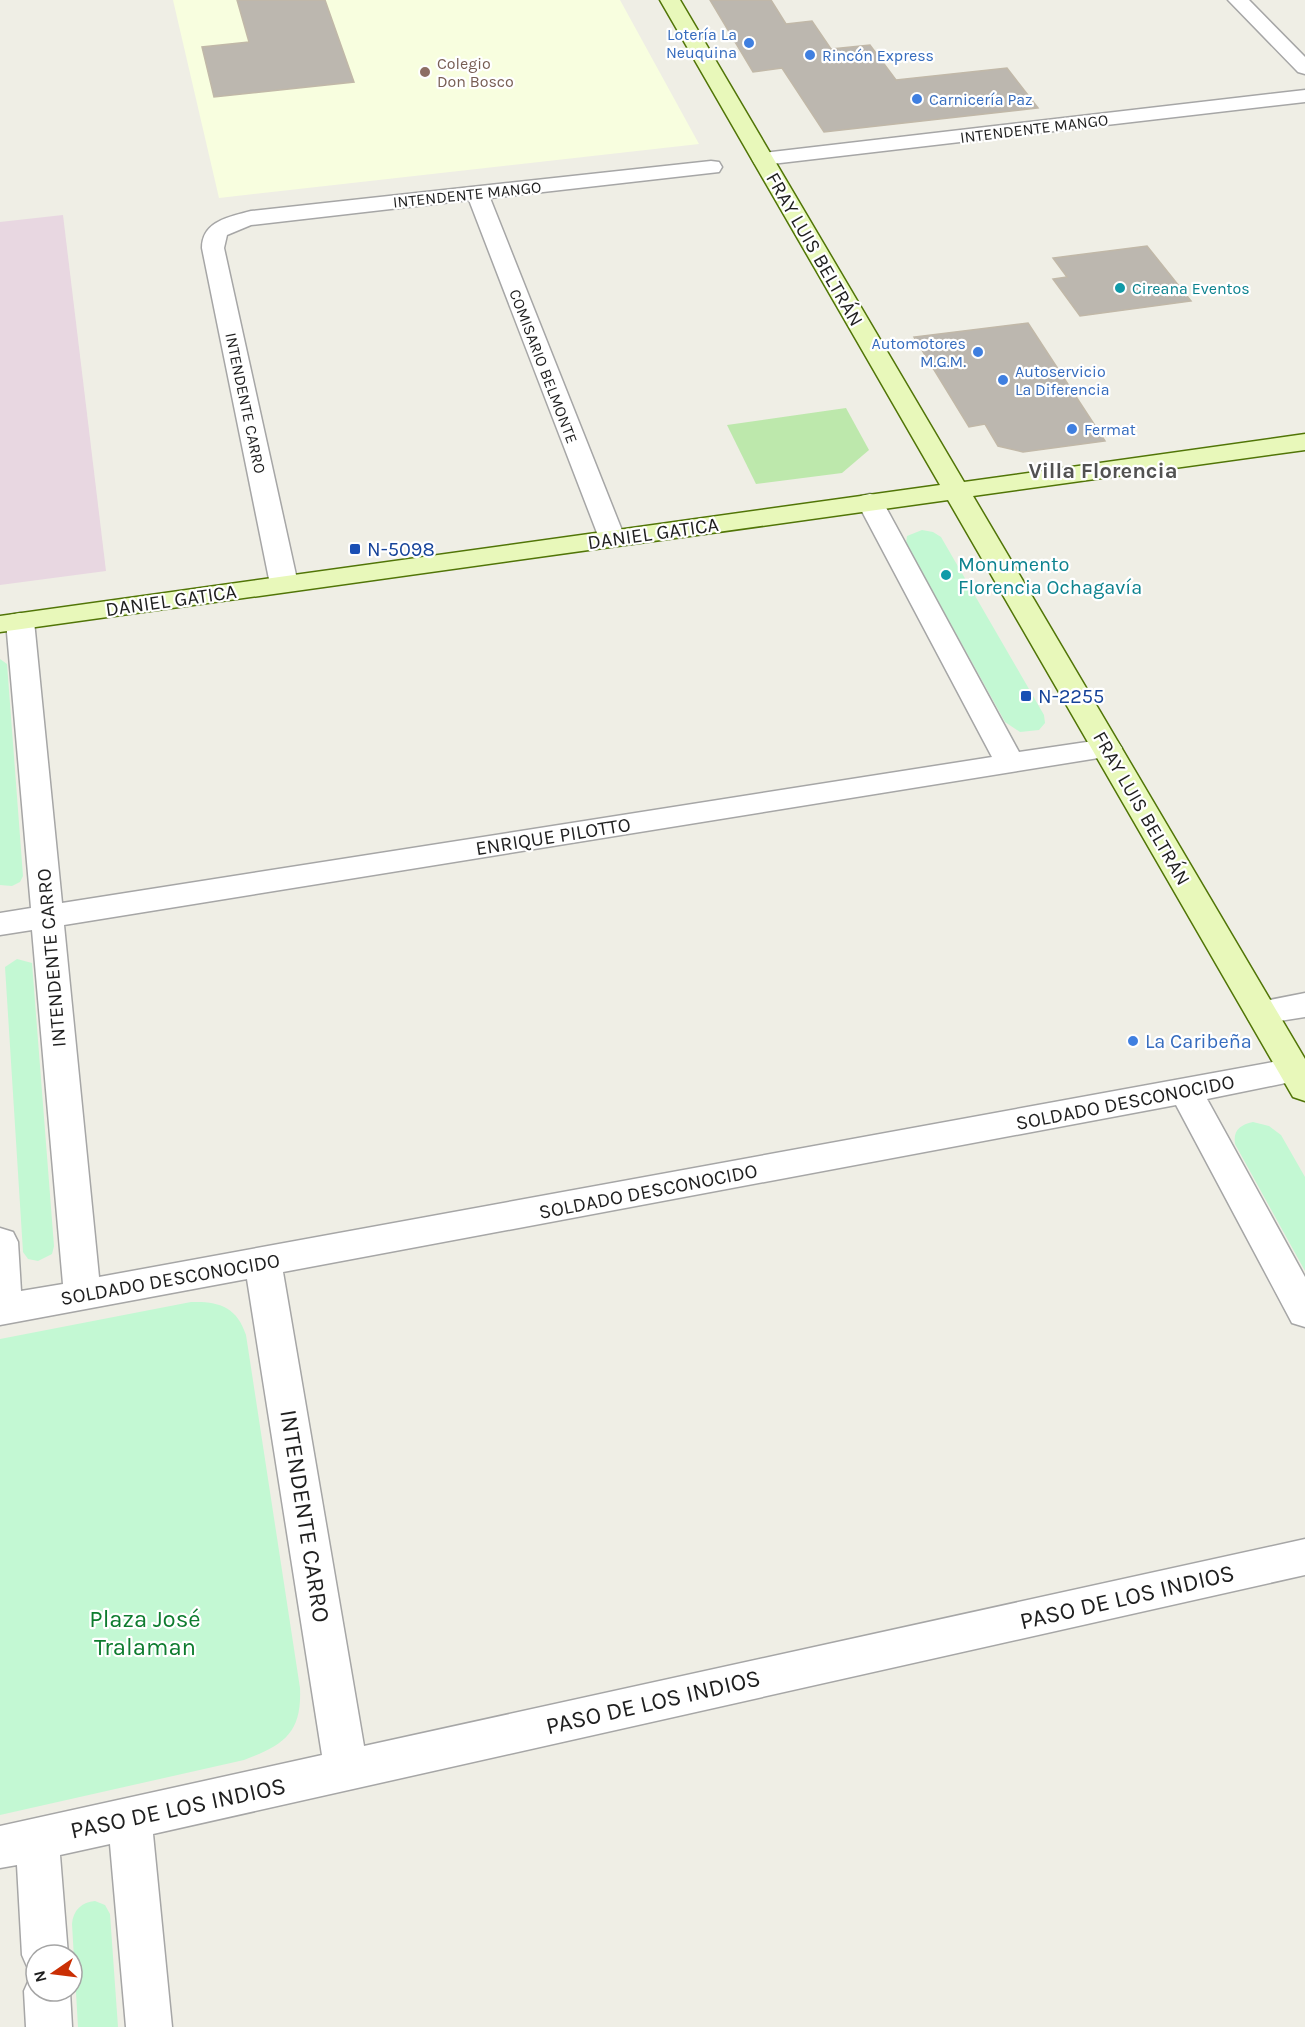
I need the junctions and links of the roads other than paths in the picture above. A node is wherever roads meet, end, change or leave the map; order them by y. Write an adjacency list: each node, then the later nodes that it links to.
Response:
1 (670, 0): 5 (street, FRAY LUIS BELTRÁN)
2 (1239, 0): 3 (street)
3 (1305, 68)
4 (1305, 96): 5 (street, INTENDENTE MANGO)
5 (763, 159): 10 (street, FRAY LUIS BELTRÁN)
6 (711, 167): 7 (street, INTENDENTE MANGO)
7 (477, 193): 8 (street, INTENDENTE MANGO); 12 (street, COMISARIO BELMONTE)
8 (224, 226): 13 (street, INTENDENTE CARRO)
9 (1305, 442): 10 (street, DANIEL GATICA)
10 (956, 490): 11 (street, DANIEL GATICA); 15 (street, FRAY LUIS BELTRÁN)
11 (870, 502): 12 (street, DANIEL GATICA); 16 (street)
12 (612, 538): 13 (street, DANIEL GATICA)
13 (284, 584): 14 (street, DANIEL GATICA)
14 (10, 622): 17 (street, INTENDENTE CARRO)
15 (1107, 748): 16 (street, ENRIQUE PILOTTO); 20 (street, FRAY LUIS BELTRÁN)
16 (1010, 763): 17 (street, ENRIQUE PILOTTO)
17 (47, 917): 18 (street, ENRIQUE PILOTTO); 25 (street, INTENDENTE CARRO)
18 (0, 924)
19 (1305, 1005): 20 (street)
20 (1261, 1012): 21 (street, FRAY LUIS BELTRÁN)
21 (1300, 1079): 22 (street, SOLDADO DESCONOCIDO)
22 (1186, 1091): 24 (street, SOLDADO DESCONOCIDO); 27 (street)
23 (0, 1242): 26 (street)
24 (263, 1262): 25 (street, SOLDADO DESCONOCIDO); 29 (street, INTENDENTE CARRO)
25 (82, 1296): 26 (street, SOLDADO DESCONOCIDO)
26 (2, 1310)
27 (1305, 1312)
28 (1305, 1557): 29 (street, PASO DE LOS INDIOS)
29 (346, 1770): 30 (street, PASO DE LOS INDIOS)
30 (130, 1818): 31 (street, PASO DE LOS INDIOS); 35 (street)
31 (19, 1843): 32 (street)
32 (42, 1943)
33 (48, 2003): 34 (street)
34 (49, 2027)
35 (149, 2027)

